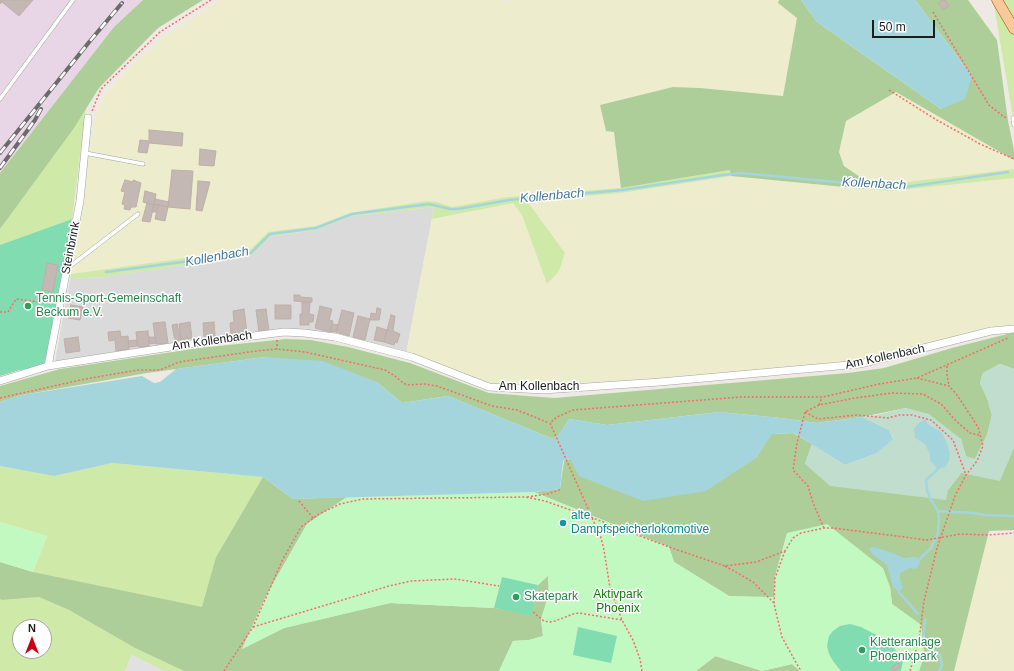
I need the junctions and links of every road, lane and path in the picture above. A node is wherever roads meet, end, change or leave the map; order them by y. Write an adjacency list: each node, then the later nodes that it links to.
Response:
1 (73, 0): 7 (lane)
2 (211, 0): 9 (path)
3 (997, 0): 5 (main road)
4 (933, 12): 8 (path)
5 (1014, 29)
6 (889, 90): 13 (path)
7 (0, 99)
8 (1004, 117)
9 (88, 118): 12 (street, Steinbrink)
10 (1013, 118): 11 (lane)
11 (1014, 125)
12 (85, 153): 14 (lane); 16 (street, Steinbrink)
13 (1014, 159)
14 (143, 164)
15 (138, 214): 16 (lane)
16 (68, 267): 17 (street, Steinbrink)
17 (62, 298): 18 (path); 21 (street, Steinbrink)
18 (0, 312)
19 (1013, 332): 20 (path); 21 (street, Am Kollenbach)
20 (947, 365): 22 (path); 24 (path)
21 (48, 366): 23 (street, Am Kollenbach)
22 (917, 378): 24 (path); 25 (path)
23 (0, 381)
24 (949, 386): 30 (path)
25 (823, 397): 27 (path); 29 (path)
26 (0, 398): 29 (path)
27 (819, 405): 28 (path); 30 (path)
28 (806, 412): 31 (path); 37 (path)
29 (550, 423): 36 (path)
30 (980, 435): 31 (path)
31 (966, 475): 39 (path)
32 (562, 489): 33 (path)
33 (525, 497): 35 (path); 36 (path)
34 (299, 501): 35 (path)
35 (314, 518): 46 (path)
36 (593, 518): 41 (path); 45 (path)
37 (824, 528): 39 (path); 40 (path)
38 (1014, 533): 39 (path)
39 (941, 538): 50 (path)
40 (785, 552): 41 (path); 43 (path)
41 (725, 566): 43 (path)
42 (499, 586): 46 (path)
43 (774, 604): 49 (path)
44 (533, 612): 45 (path)
45 (622, 620): 48 (path)
46 (253, 626): 47 (path)
47 (224, 671)
48 (642, 671)
49 (802, 671)
50 (910, 671)

